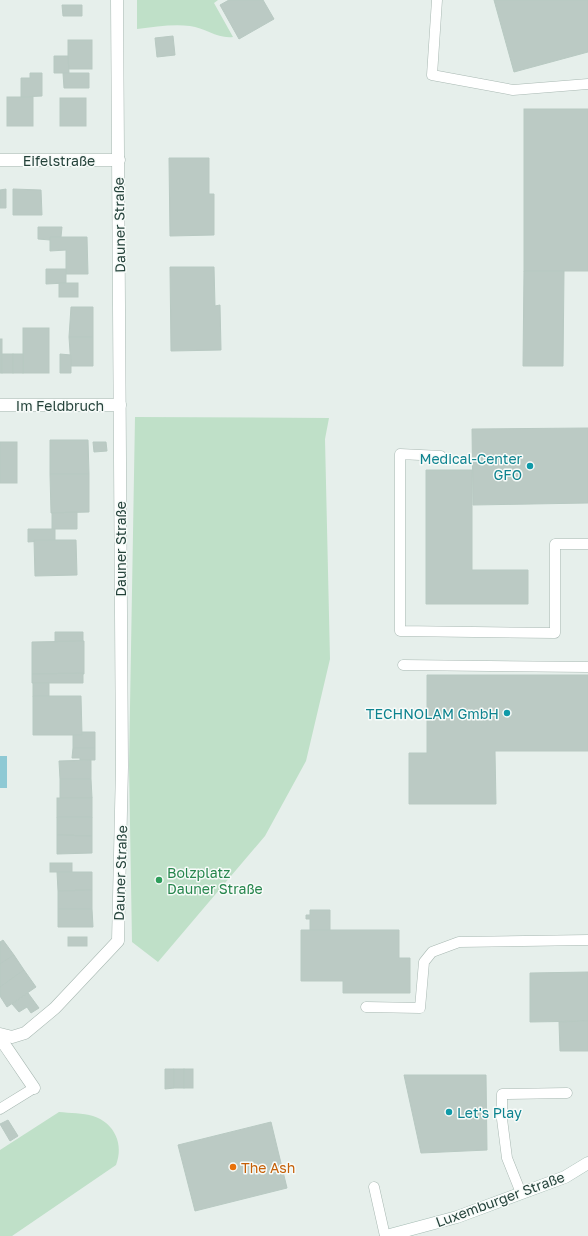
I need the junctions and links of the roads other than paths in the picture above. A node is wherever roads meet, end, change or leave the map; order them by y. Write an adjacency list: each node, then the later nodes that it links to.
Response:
1 (117, 0): 5 (street, Dauner Straße)
2 (436, 0): 3 (lane)
3 (588, 84)
4 (0, 160): 5 (street, Eifelstraße)
5 (118, 160): 7 (street, Dauner Straße)
6 (0, 405): 7 (street, Im Feldbruch)
7 (120, 405): 14 (street, Dauner Straße)
8 (441, 456): 9 (lane)
9 (588, 544)
10 (403, 665): 11 (lane)
11 (588, 667)
12 (588, 940): 13 (lane)
13 (366, 1007)
14 (0, 1034)
15 (0, 1038): 16 (street)
16 (34, 1088): 18 (lane)
17 (568, 1092): 21 (lane)
18 (0, 1109)
19 (588, 1163): 21 (street, Luxemburger Straße)
20 (374, 1187): 22 (lane)
21 (521, 1193): 22 (street, Luxemburger Straße)
22 (386, 1236)

